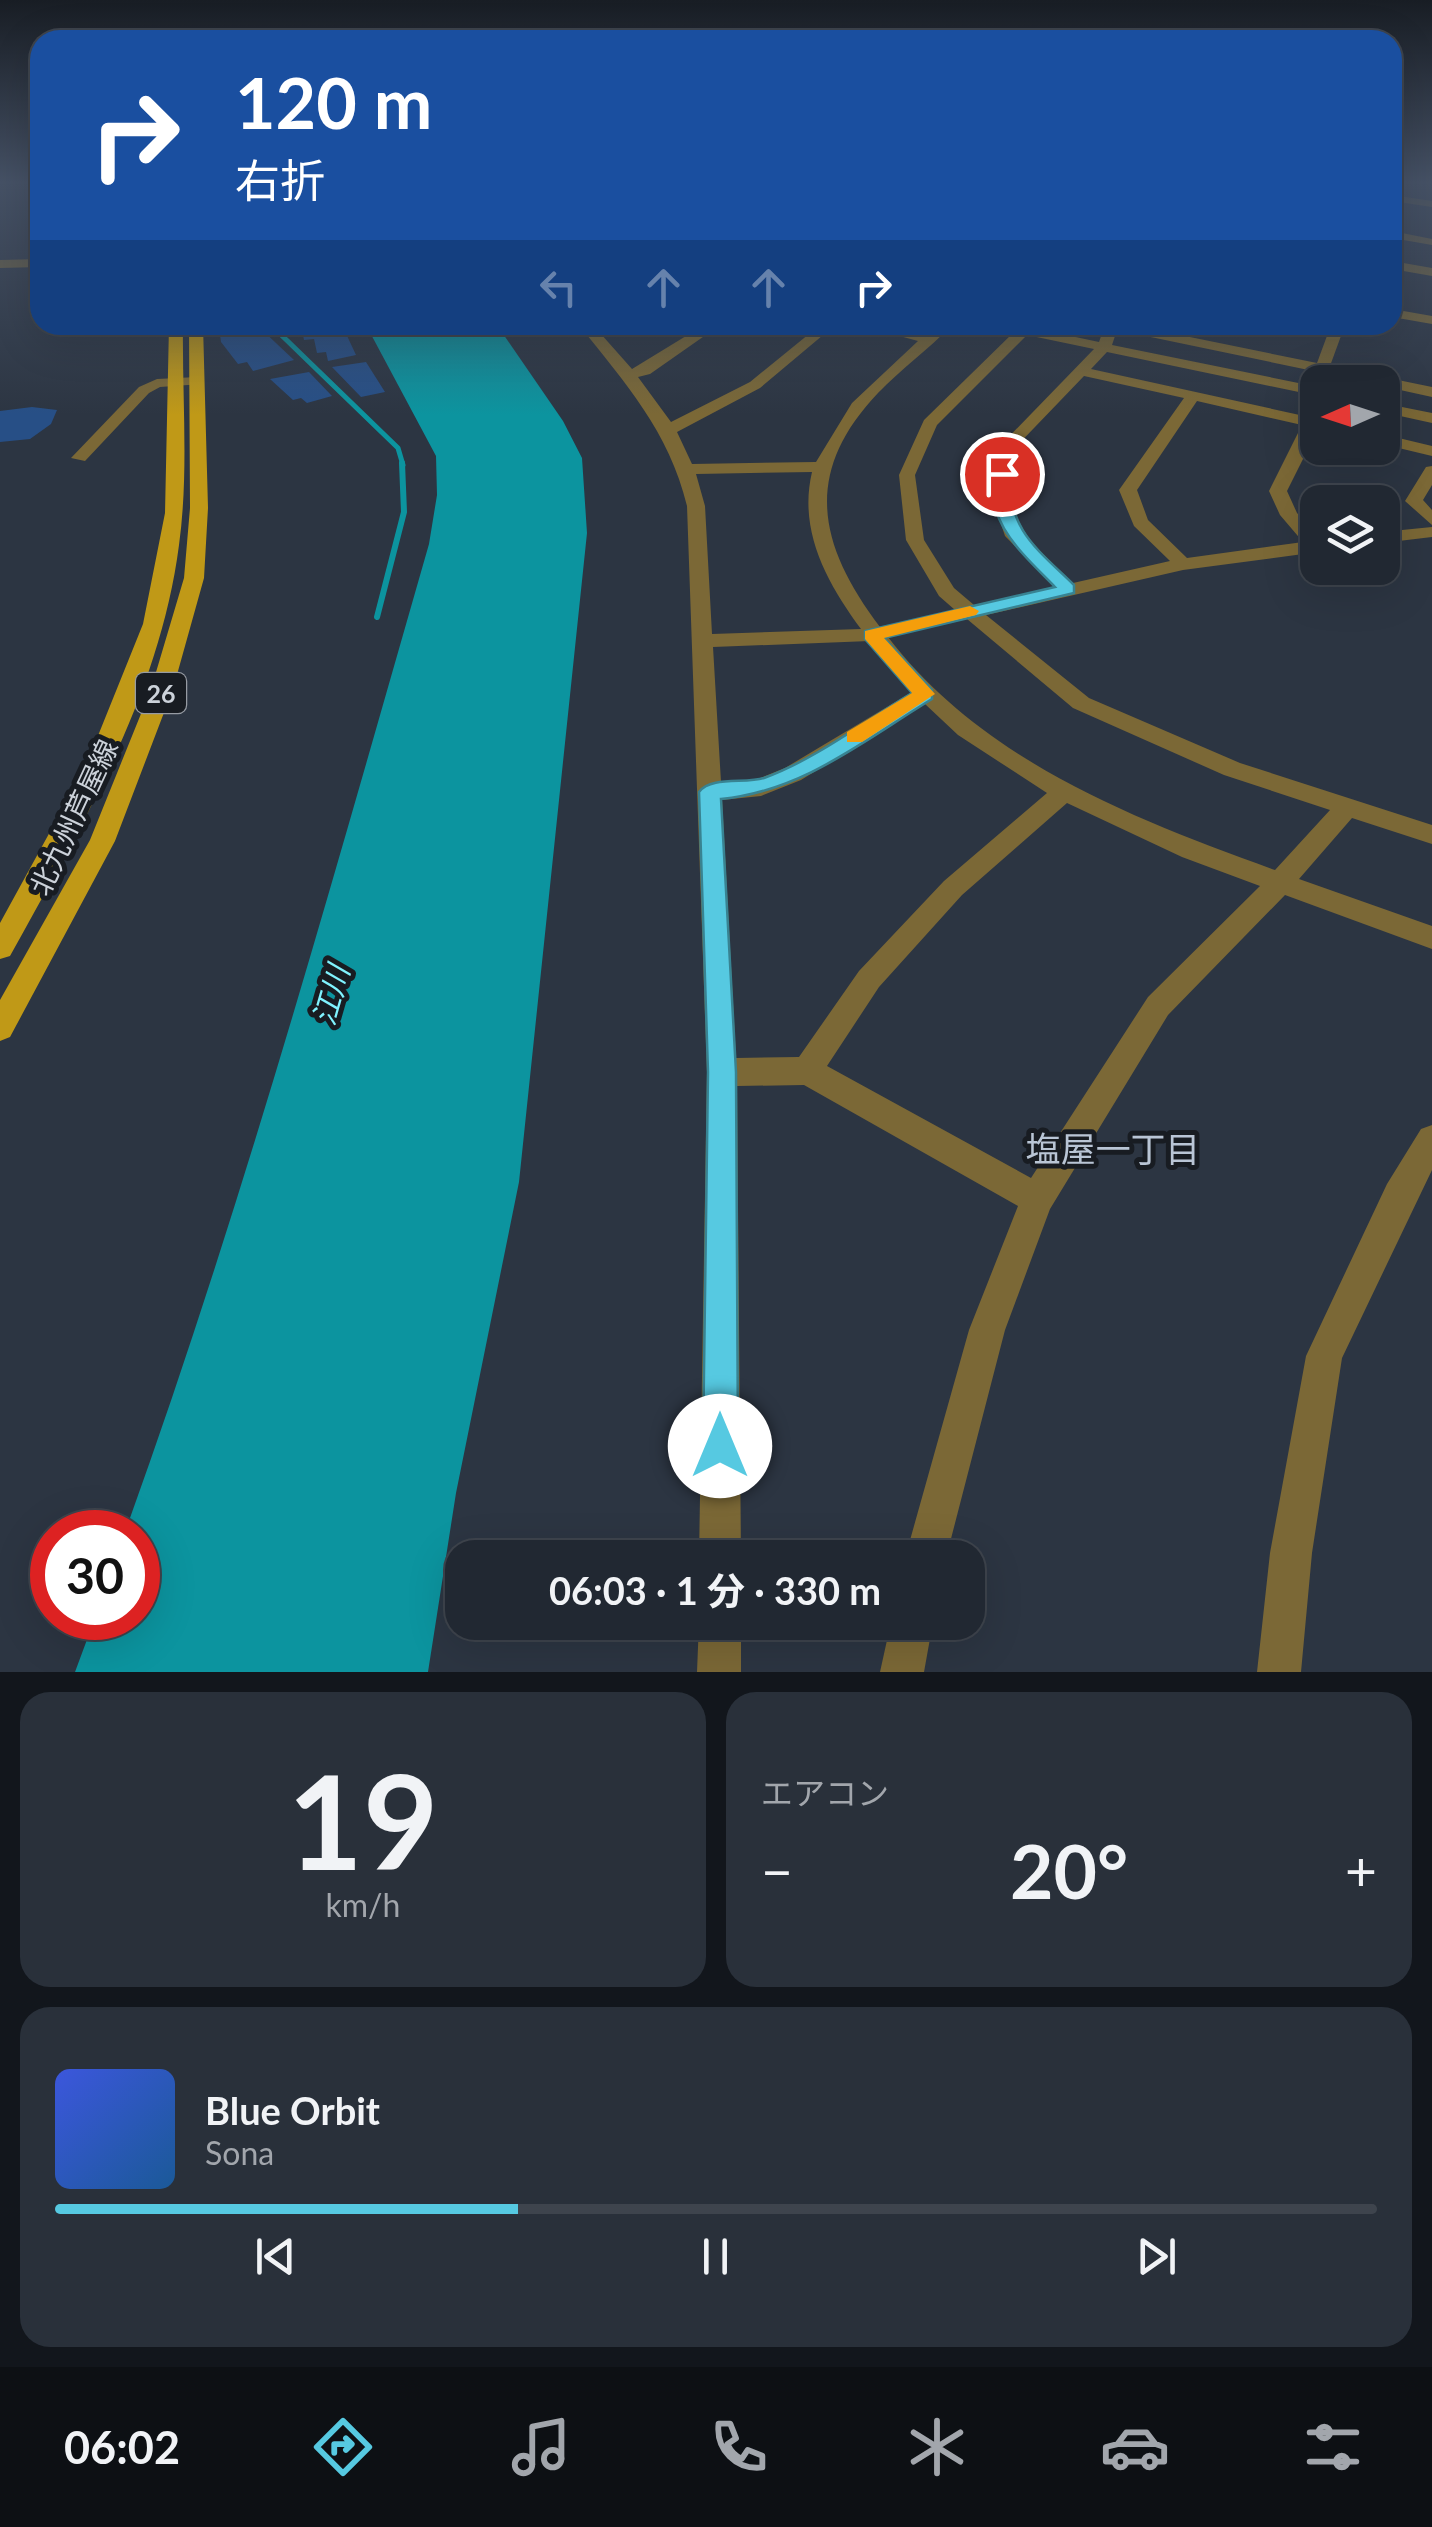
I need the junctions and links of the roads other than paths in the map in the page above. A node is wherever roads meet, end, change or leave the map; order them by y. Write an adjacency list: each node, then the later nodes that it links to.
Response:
1 (30, 263): 2 (street)
2 (0, 264)
3 (1402, 266): 4 (street)
4 (1432, 272)
5 (1402, 315): 6 (street)
6 (1432, 320)
7 (176, 335): 24 (main road, 北九州芦屋線 / 26)
8 (196, 335): 23 (main road, 北九州芦屋線 / 26)
9 (595, 335): 22 (street)
10 (698, 335): 22 (street)
11 (816, 335): 32 (street)
12 (934, 335): 37 (street)
13 (1019, 335): 47 (street)
14 (1057, 335): 18 (street)
15 (1109, 335): 18 (street)
16 (1181, 335): 19 (street)
17 (1334, 335): 20 (street)
18 (1105, 346): 21 (street); 26 (street)
19 (1311, 365)
20 (1323, 365)
21 (1081, 370): 28 (street); 46 (street)
22 (630, 374): 32 (street)
23 (197, 381): 24 (street); 58 (main road, 北九州芦屋線 / 26)
24 (174, 382): 36 (street); 57 (main road, 北九州芦屋線 / 26)
25 (1400, 385): 27 (street)
26 (1300, 388)
27 (1432, 392)
28 (1194, 396): 31 (street); 45 (street)
29 (1400, 411): 30 (street)
30 (1432, 418)
31 (1300, 420)
32 (670, 429): 38 (street)
33 (1400, 444): 35 (street)
34 (1300, 449): 41 (street)
35 (1432, 452)
36 (80, 458)
37 (822, 467): 38 (street); 48 (street)
38 (689, 469): 49 (street)
39 (1432, 472): 40 (street)
40 (1432, 520)
41 (1300, 527)
42 (1432, 532): 43 (street)
43 (1400, 536)
44 (1300, 548): 45 (street)
45 (1183, 564): 46 (street)
46 (1068, 589): 47 (street)
47 (970, 611): 48 (street); 53 (street)
48 (871, 635): 49 (street); 50 (street)
49 (701, 641): 51 (street)
50 (925, 694): 51 (street); 52 (street)
51 (710, 792): 60 (street)
52 (1064, 792): 55 (street); 59 (street)
53 (1346, 806): 54 (street); 55 (street)
54 (1432, 835)
55 (1278, 885): 56 (street); 62 (street)
56 (1432, 938)
57 (0, 948)
58 (0, 1028)
59 (807, 1071): 60 (street); 62 (street)
60 (722, 1072): 63 (street)
61 (1432, 1140): 69 (street)
62 (1037, 1199): 64 (street)
63 (720, 1540)
64 (930, 1540)
65 (720, 1640): 67 (street)
66 (908, 1640): 68 (street)
67 (720, 1672)
68 (902, 1672)
69 (1279, 1672)

